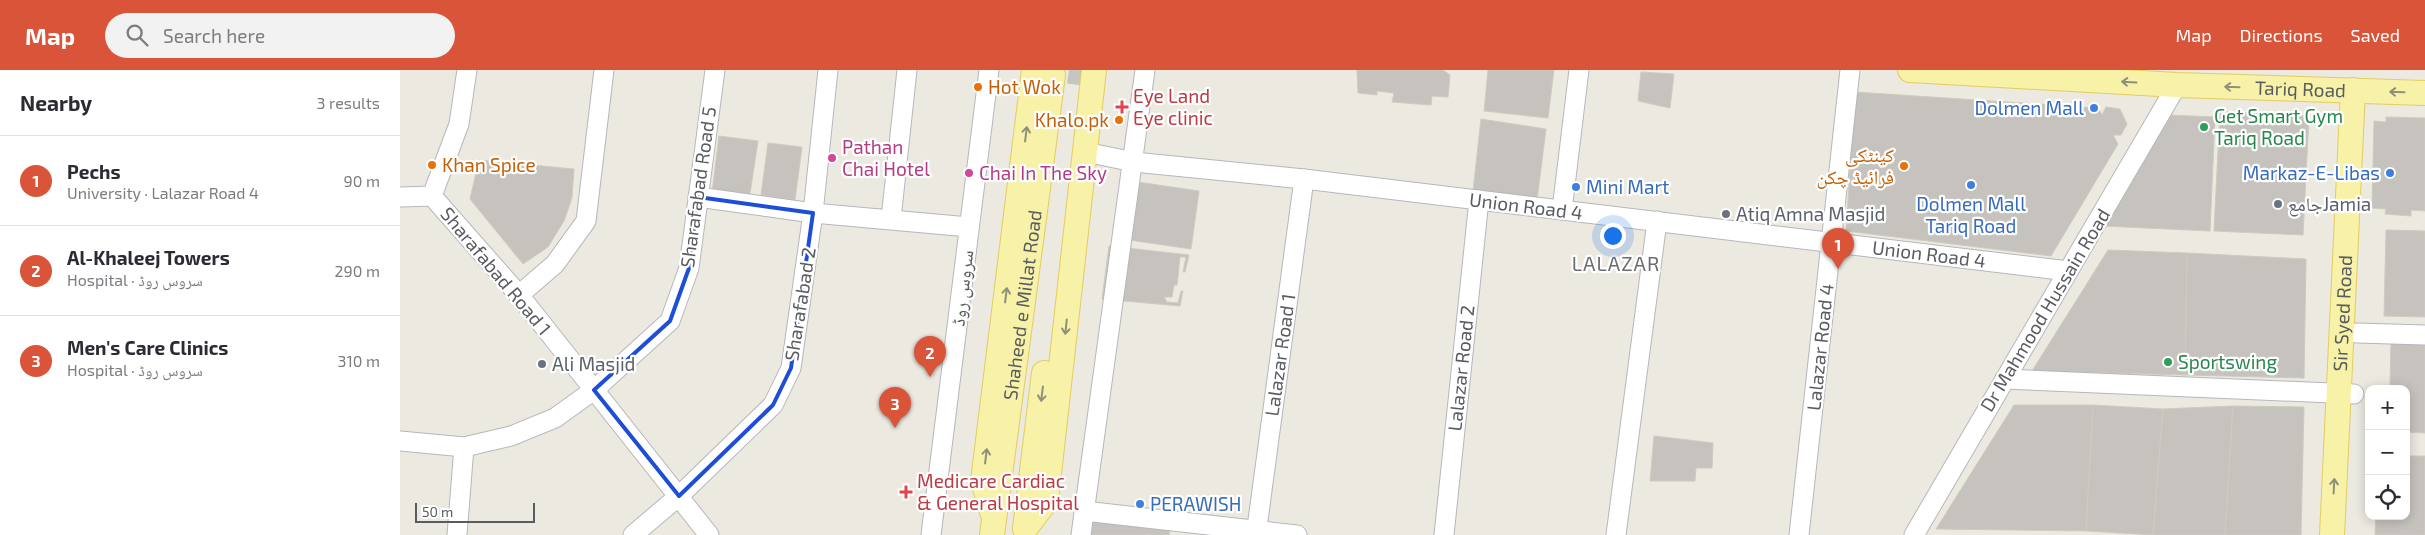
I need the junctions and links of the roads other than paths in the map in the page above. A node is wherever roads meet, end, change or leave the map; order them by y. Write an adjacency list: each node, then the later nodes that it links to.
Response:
1 (467, 70): 19 (street)
2 (604, 70): 30 (street)
3 (714, 70): 21 (street, Sharafabad Road 5)
4 (828, 70): 24 (street, Sharafabad 2)
5 (907, 70): 25 (street)
6 (990, 70): 27 (street, سروس روڈ)
7 (1145, 70): 17 (street)
8 (1579, 70): 23 (street)
9 (1850, 70): 28 (street, Lalazar Road 4)
10 (1910, 70): 13 (main road, Tariq Road, one-way to 10)
11 (1044, 72): 40 (main road, one-way to 11)
12 (1087, 78): 16 (main road); 41 (main road, Shaheed e Millat Road, one-way to 41)
13 (2177, 85): 14 (main road, Tariq Road, one-way to 13); 29 (street, Dr Mahmood Hussain Road)
14 (2361, 91): 15 (main road, Tariq Road, one-way to 14); 31 (main road, Sir Syed Road); 35 (main road, Sir Syed Road)
15 (2425, 92)
16 (1085, 152): 17 (street, Union Road 4); 41 (main road, one-way to 41)
17 (1134, 162): 18 (street, Union Road 4); 39 (street)
18 (1304, 179): 22 (street, Union Road 4); 42 (street, Lalazar Road 1)
19 (432, 196): 20 (street); 30 (street, Sharafabad Road 1)
20 (400, 197)
21 (698, 197): 24 (street); 34 (street, Sharafabad Road 5)
22 (1479, 200): 23 (street, Union Road 4); 49 (street, Lalazar Road 2)
23 (1562, 210): 26 (street, Union Road 4)
24 (814, 213): 25 (street); 38 (street, Sharafabad 2)
25 (891, 219): 27 (street)
26 (1657, 221): 28 (street, Union Road 4); 50 (street)
27 (969, 228): 46 (street, سروس روڈ)
28 (1831, 242): 29 (street, Union Road 4); 51 (street, Lalazar Road 4)
29 (2068, 271): 33 (street, Dr Mahmood Hussain Road)
30 (519, 295): 34 (street, Sharafabad Road 1)
31 (2357, 333): 32 (street); 35 (main road, Sir Syed Road)
32 (2425, 335)
33 (2004, 378): 35 (street); 52 (street, Dr Mahmood Hussain Road)
34 (594, 390): 37 (street, Sharafabad Road 5); 38 (street, Sharafabad Road 1)
35 (2346, 394): 53 (main road, Sir Syed Road, one-way to 35); 54 (main road, Sir Syed Road)
36 (400, 441): 37 (street, Sharafabad Road 5)
37 (464, 447): 43 (street)
38 (679, 496): 44 (street, Sharafabad 2); 45 (street, Sharafabad Road 1)
39 (1084, 511): 42 (street); 47 (street)
40 (994, 528)
41 (1025, 532)
42 (1256, 532): 48 (street)
43 (457, 535)
44 (633, 535)
45 (709, 535)
46 (931, 535)
47 (1080, 535)
48 (1297, 535)
49 (1444, 535)
50 (1616, 535)
51 (1799, 535)
52 (1914, 535)
53 (2332, 535)
54 (2348, 535)

